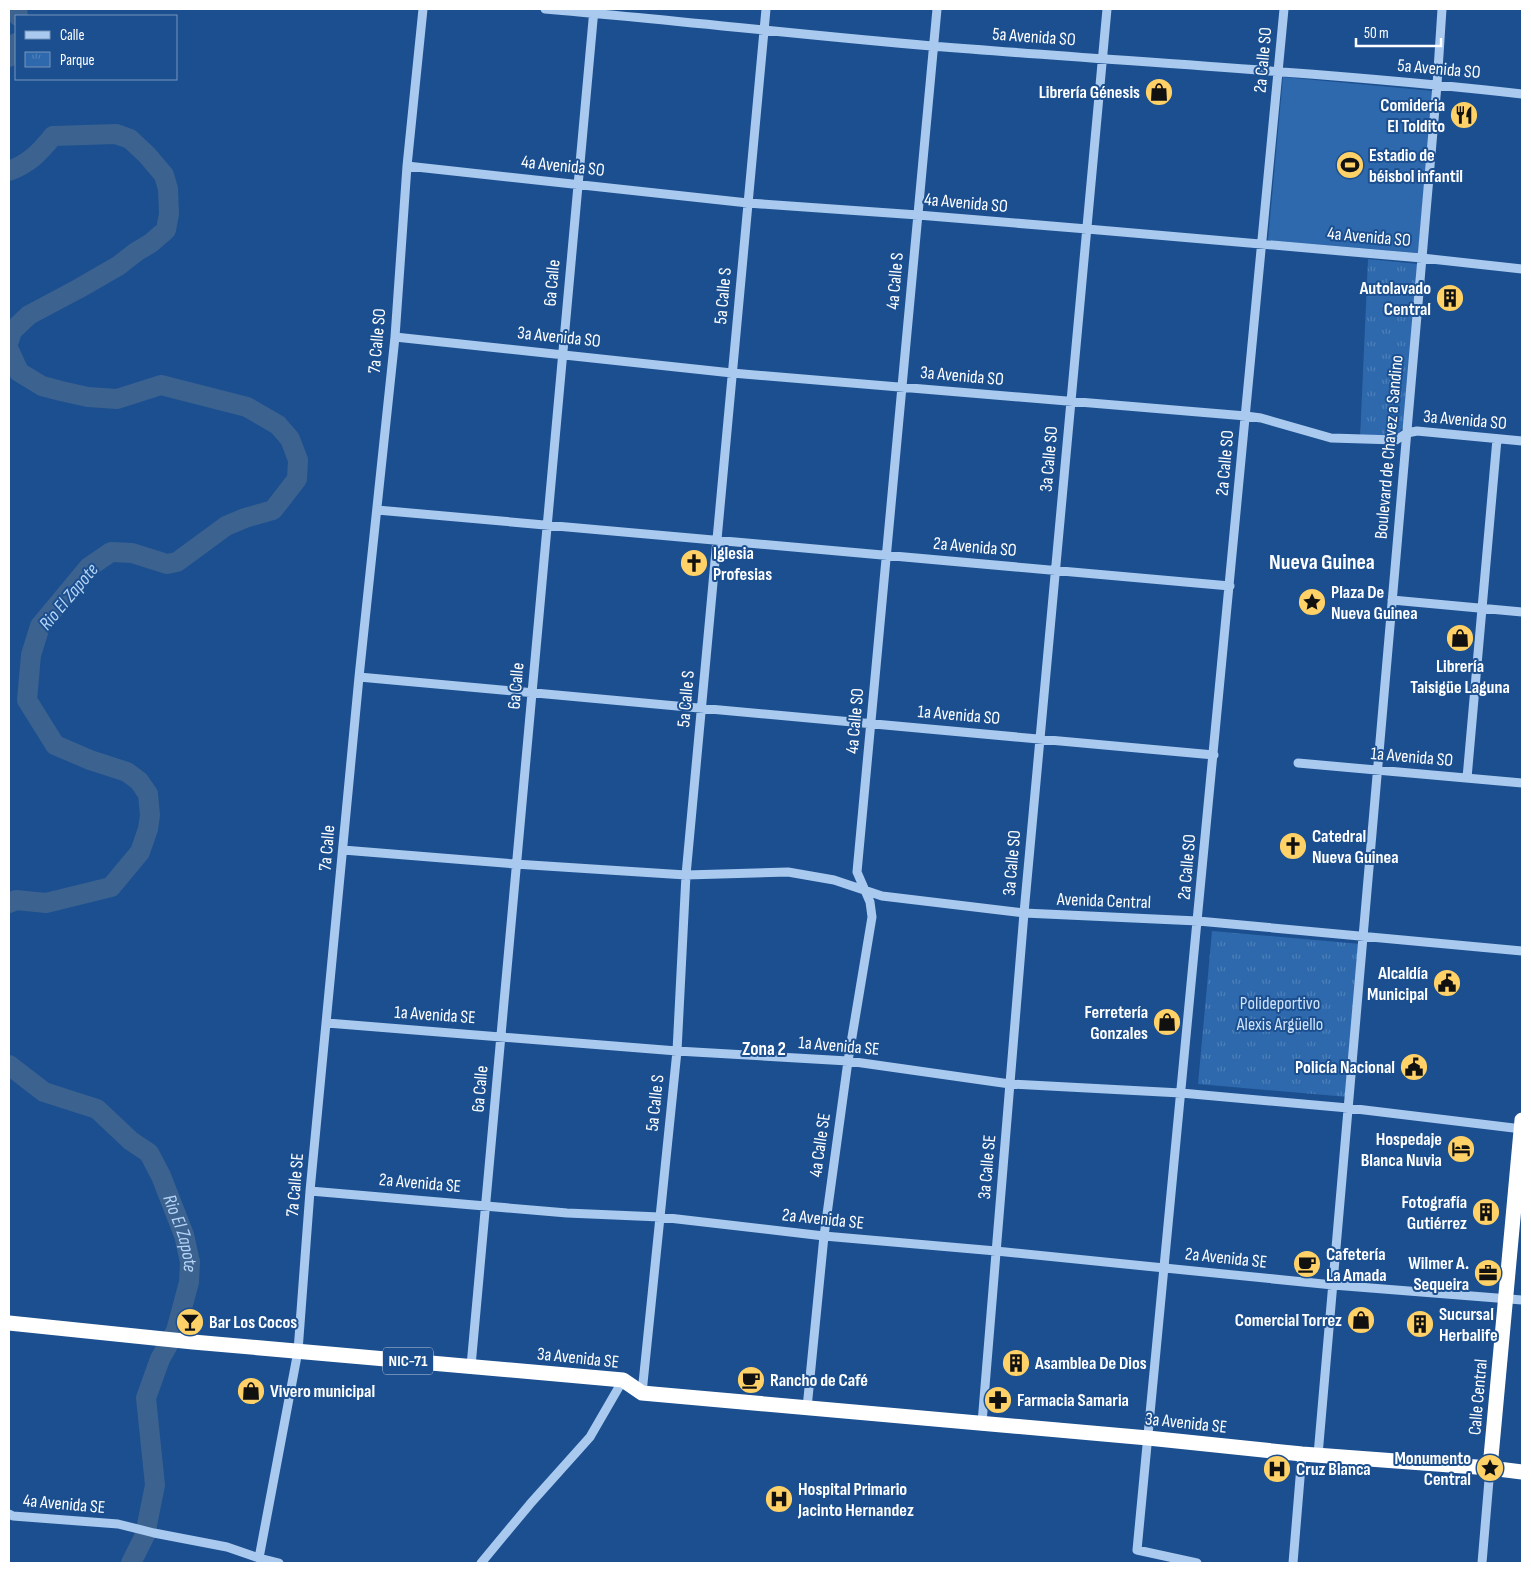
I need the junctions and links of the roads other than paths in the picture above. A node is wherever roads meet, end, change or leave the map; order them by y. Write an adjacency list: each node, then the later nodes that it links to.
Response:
1 (423, 9): 15 (street, 7a Calle SO)
2 (545, 9): 8 (street, 5a Avenida SO)
3 (766, 9): 9 (street, 5a Calle S)
4 (936, 9): 10 (street, 4a Calle S)
5 (1107, 9): 11 (street, 3a Calle SO)
6 (1284, 9): 12 (street, 2a Calle SO)
7 (1442, 9): 13 (street, Boulevard de Chavez a Sandino)
8 (594, 11): 9 (street, 5a Avenida SO); 16 (street, 6a Calle)
9 (764, 31): 10 (street, 5a Avenida SO); 17 (street, 5a Calle S)
10 (933, 46): 11 (street, 5a Avenida SO); 18 (street, 4a Calle S)
11 (1102, 59): 12 (street, 5a Avenida SO); 19 (street, 3a Calle SO)
12 (1278, 72): 13 (street, 5a Avenida SO); 20 (street, 2a Calle SO)
13 (1437, 84): 14 (street, 5a Avenida SO); 21 (street, Boulevard de Chavez a Sandino)
14 (1522, 94)
15 (407, 166): 16 (street, 4a Avenida SO); 23 (street, 7a Calle SO)
16 (578, 184): 17 (street, 4a Avenida SO); 24 (street, 6a Calle)
17 (748, 203): 18 (street, 4a Avenida SO); 25 (street, 5a Calle S)
18 (918, 215): 19 (street, 4a Avenida SO); 26 (street, 4a Calle S)
19 (1087, 229): 20 (street, 4a Avenida SO); 27 (street, 3a Calle SO)
20 (1262, 244): 21 (street, 4a Avenida SO); 28 (street, 2a Calle SO)
21 (1422, 258): 22 (street, 4a Avenida SO); 29 (street, Boulevard de Chavez a Sandino)
22 (1522, 269)
23 (395, 337): 24 (street, 3a Avenida SO); 32 (street, 7a Calle SO)
24 (562, 354): 25 (street, 3a Avenida SO); 33 (street, 6a Calle)
25 (732, 373): 26 (street, 3a Avenida SO); 34 (street, 5a Calle S)
26 (902, 386): 27 (street, 3a Avenida SO); 35 (street, 4a Calle S)
27 (1071, 402): 28 (street, 3a Avenida SO); 36 (street, 3a Calle SO)
28 (1246, 416): 29 (street, 3a Avenida SO); 37 (street, 2a Calle SO)
29 (1407, 433): 30 (street, 3a Avenida SO); 38 (street, Boulevard de Chavez a Sandino)
30 (1497, 439): 31 (street, 3a Avenida SO); 39 (street)
31 (1522, 441)
32 (377, 510): 33 (street, 2a Avenida SO); 41 (street, 7a Calle SO)
33 (547, 525): 34 (street, 2a Avenida SO); 42 (street, 6a Calle)
34 (717, 540): 35 (street, 2a Avenida SO); 43 (street, 5a Calle S)
35 (886, 555): 36 (street, 2a Avenida SO); 44 (street, 4a Calle SO)
36 (1056, 570): 37 (street, 2a Avenida SO); 45 (street, 3a Calle SO)
37 (1230, 586): 46 (street, 2a Calle SO)
38 (1392, 600): 39 (street); 48 (street, Boulevard de Chavez a Sandino)
39 (1482, 608): 40 (street); 49 (street)
40 (1522, 612)
41 (360, 677): 42 (street, 1a Avenida SO); 51 (street, 7a Calle)
42 (531, 692): 43 (street, 1a Avenida SO); 52 (street, 6a Calle)
43 (702, 708): 44 (street, 1a Avenida SO); 53 (street, 5a Calle S)
44 (871, 724): 45 (street, 1a Avenida SO); 54 (street, 4a Calle SO)
45 (1040, 739): 46 (street, 1a Avenida SO); 55 (street, 3a Calle SO)
46 (1214, 755): 56 (street, 2a Calle SO)
47 (1298, 764): 48 (street, 1a Avenida SO)
48 (1378, 770): 49 (street, 1a Avenida SO); 57 (street, Boulevard de Chavez a Sandino)
49 (1467, 778): 50 (street, 1a Avenida SO)
50 (1522, 783)
51 (343, 850): 52 (street, Avenida Central); 59 (street, 7a Calle)
52 (516, 864): 53 (street, Avenida Central); 60 (street, 6a Calle)
53 (686, 875): 54 (street, Avenida Central); 61 (street, 5a Calle S)
54 (863, 889): 55 (street, Avenida Central); 62 (street, 4a Calle SE)
55 (1024, 913): 56 (street, Avenida Central); 63 (street, 3a Calle SE)
56 (1198, 921): 57 (street, Avenida Central); 64 (street, 2a Calle SO)
57 (1363, 936): 58 (street, Avenida Central); 65 (street, Boulevard de Chavez a Sandino)
58 (1522, 950)
59 (327, 1023): 60 (street, 1a Avenida SE); 67 (street, 7a Calle SE)
60 (501, 1036): 61 (street, 1a Avenida SE); 68 (street, 6a Calle)
61 (677, 1051): 62 (street, 1a Avenida SE); 69 (street, 5a Calle S)
62 (848, 1061): 63 (street, 1a Avenida SE); 70 (street, 4a Calle SE)
63 (1010, 1084): 64 (street, 1a Avenida SE); 71 (street, 3a Calle SE)
64 (1181, 1093): 65 (street, 1a Avenida SE); 72 (street, 2a Calle SO)
65 (1348, 1108): 66 (street, 1a Avenida SE); 73 (street, Boulevard de Chavez a Sandino)
66 (1522, 1126): 74 (highway, Calle Central)
67 (310, 1190): 68 (street, 2a Avenida SE); 77 (street, 7a Calle SE)
68 (486, 1205): 69 (street, 2a Avenida SE); 78 (street, 6a Calle)
69 (660, 1217): 70 (street, 2a Avenida SE); 80 (street, 5a Calle S)
70 (824, 1236): 71 (street, 2a Avenida SE); 81 (street, 4a Calle SE)
71 (996, 1251): 72 (street, 2a Avenida SE); 82 (street, 3a Calle SE)
72 (1165, 1268): 73 (street, 2a Avenida SE); 83 (street, 2a Calle SO)
73 (1333, 1285): 74 (street, 2a Avenida SE); 85 (street, Boulevard de Chavez a Sandino)
74 (1506, 1299): 75 (street, 2a Avenida SE); 86 (highway, Calle Central)
75 (1522, 1300)
76 (9, 1323): 77 (highway, 3a Avenida SE / NIC-71)
77 (298, 1351): 78 (highway, 3a Avenida SE / NIC-71); 89 (street, 7a Calle SE)
78 (471, 1366): 79 (highway, 3a Avenida SE / NIC-71)
79 (623, 1380): 80 (highway, 3a Avenida SE / NIC-71); 91 (street)
80 (642, 1393): 81 (highway, 3a Avenida SE / NIC-71)
81 (807, 1408): 82 (highway, 3a Avenida SE / NIC-71)
82 (982, 1423): 83 (highway, 3a Avenida SE / NIC-71)
83 (1148, 1438): 84 (highway, 3a Avenida SE / NIC-71); 92 (street, 2a Calle SO)
84 (1302, 1454): 85 (highway, 3a Avenida SE / NIC-71); 93 (street)
85 (1318, 1455): 86 (highway, 3a Avenida SE / NIC-71)
86 (1490, 1468): 87 (highway, 3a Avenida SE); 94 (street)
87 (1522, 1472)
88 (9, 1514): 89 (street, 4a Avenida SE)
89 (259, 1558): 90 (street, 4a Avenida SE)
90 (279, 1563)
91 (481, 1563)
92 (1197, 1563)
93 (1293, 1563)
94 (1482, 1563)

